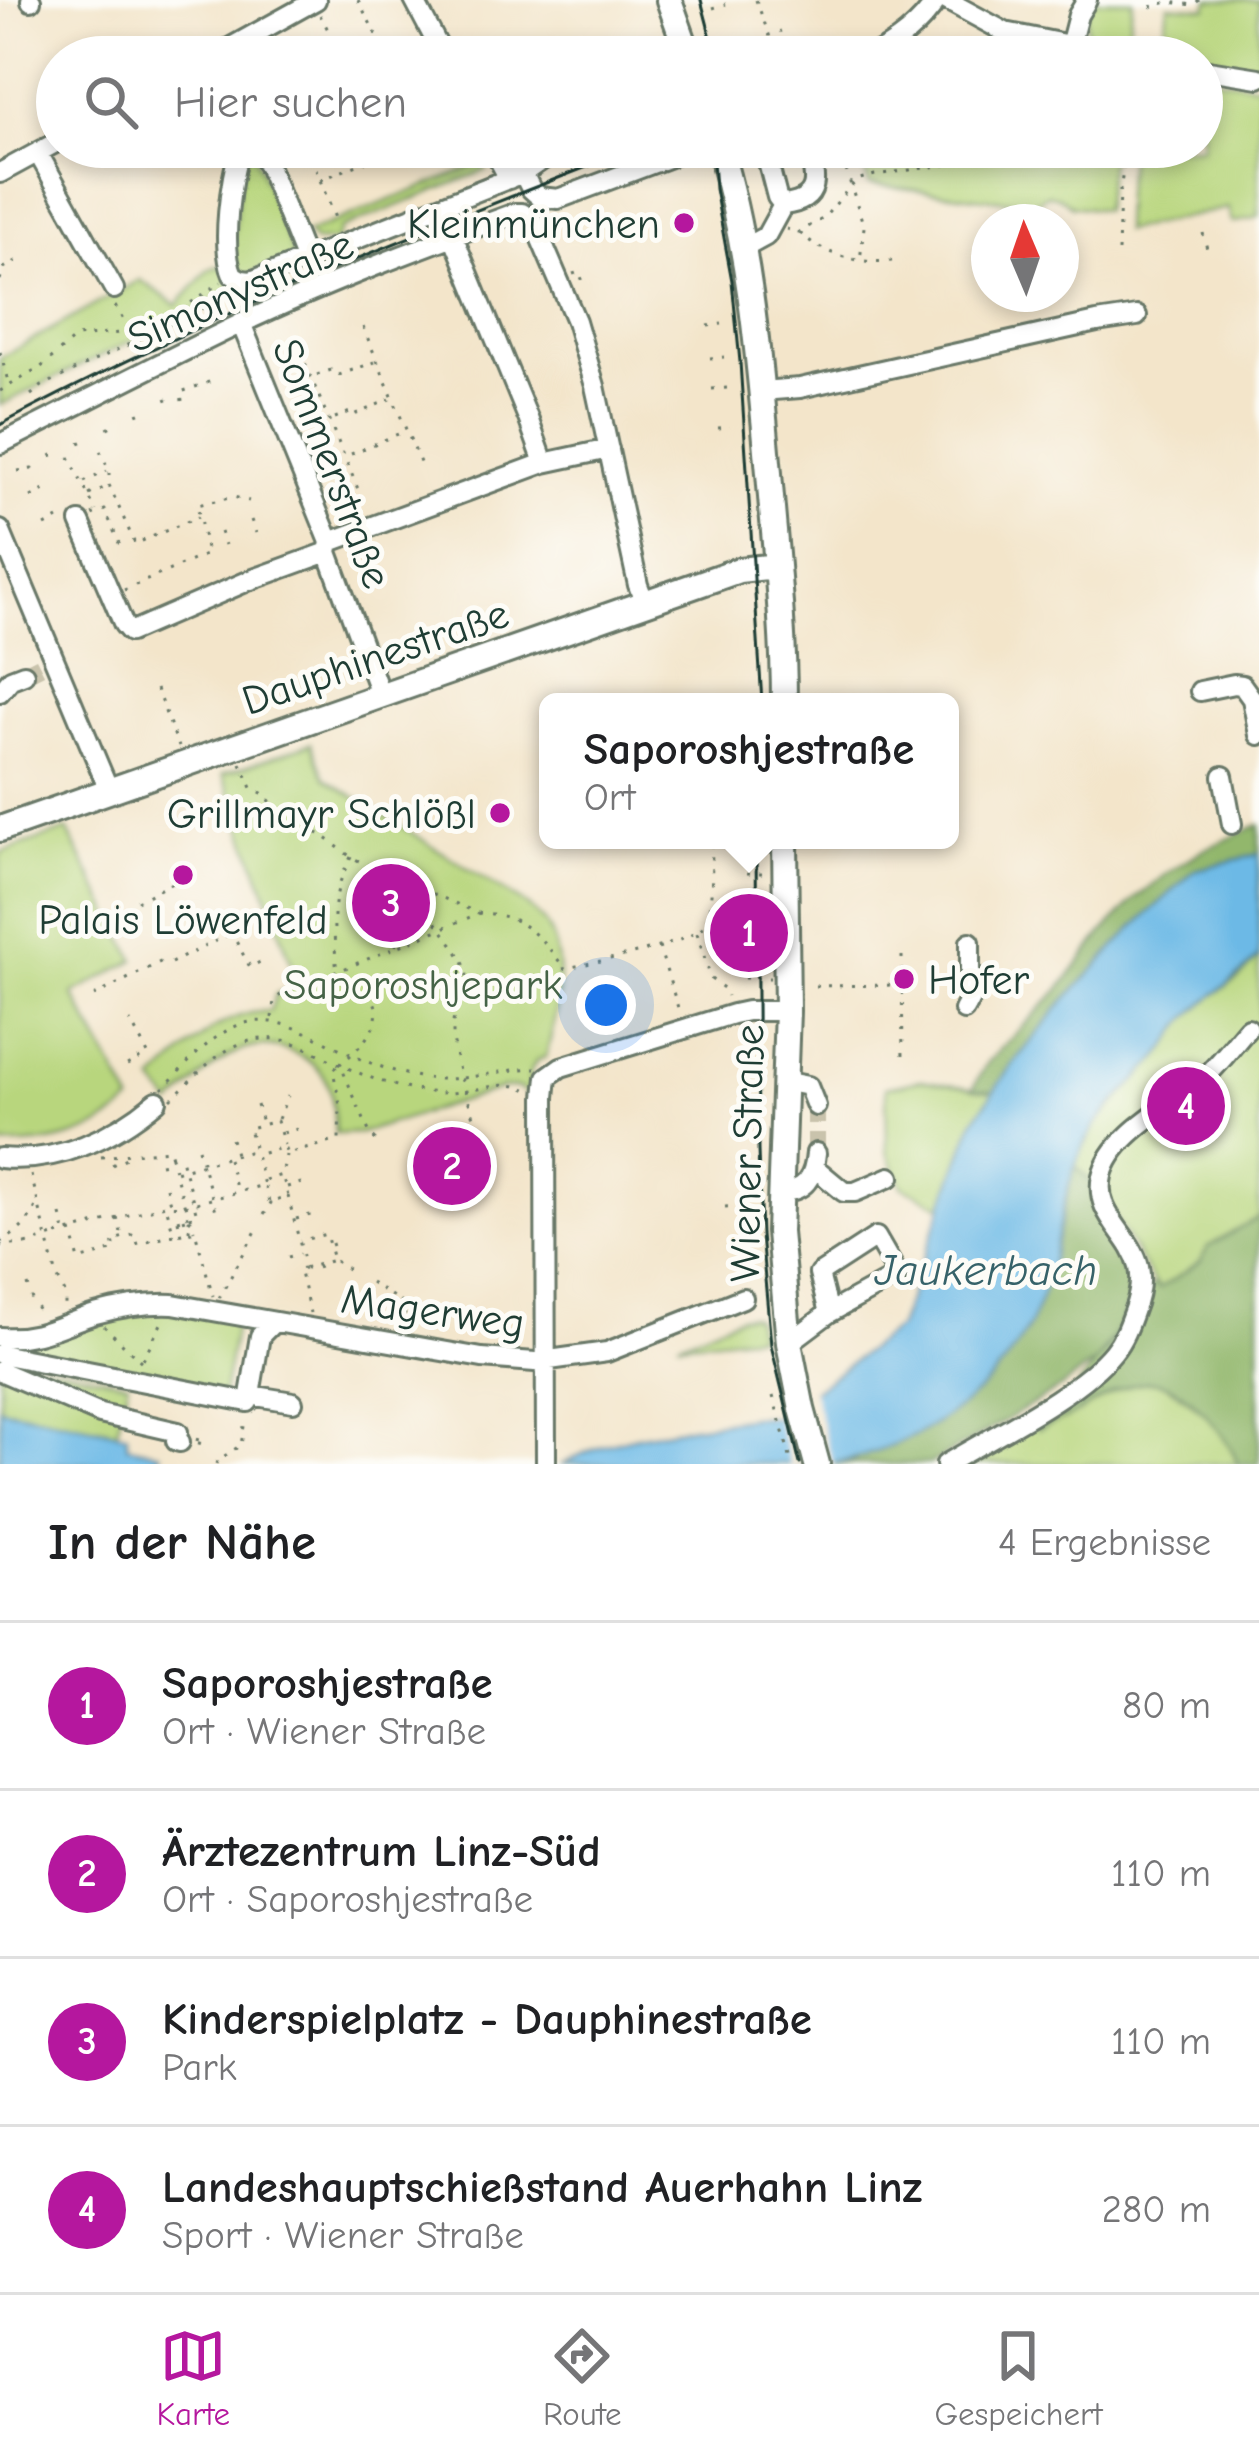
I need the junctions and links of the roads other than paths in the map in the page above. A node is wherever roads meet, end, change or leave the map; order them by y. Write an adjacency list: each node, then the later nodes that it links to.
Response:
1 (414, 0): 8 (street)
2 (669, 0): 9 (main road)
3 (937, 0): 10 (street)
4 (946, 0): 11 (street)
5 (1088, 0): 12 (street)
6 (318, 7): 7 (street)
7 (257, 36)
8 (433, 36)
9 (681, 36)
10 (902, 36)
11 (1024, 36)
12 (1073, 36)
13 (1223, 72): 14 (street)
14 (1259, 78)
15 (36, 154): 25 (street)
16 (46, 168): 31 (street)
17 (236, 168): 30 (street)
18 (269, 168): 30 (street)
19 (503, 168): 26 (street)
20 (528, 168): 26 (street, Simonystraße)
21 (641, 168): 26 (street)
22 (726, 168): 29 (main road)
23 (770, 168): 27 (street)
24 (813, 168): 27 (street)
25 (0, 173)
26 (509, 179): 30 (street, Simonystraße)
27 (778, 214): 29 (street)
28 (453, 236): 33 (street, Simonystraße); 36 (street, Simonystraße); 37 (street)
29 (744, 248): 34 (main road)
30 (306, 261)
31 (111, 292)
32 (1137, 316): 34 (street)
33 (242, 323): 35 (street, Simonystraße); 40 (street, Sommerstraße)
34 (761, 391): 41 (main road)
35 (0, 444)
36 (609, 449): 37 (street); 42 (street)
37 (544, 463): 40 (street)
38 (88, 518): 40 (street)
39 (0, 530): 50 (street)
40 (329, 547): 47 (street, Sommerstraße)
41 (777, 566): 42 (main road, Dauphinestraße); 46 (main road)
42 (645, 603): 47 (main road, Dauphinestraße)
43 (24, 674): 45 (street)
44 (1200, 691): 48 (street)
45 (0, 692)
46 (784, 693)
47 (381, 696): 50 (main road, Dauphinestraße)
48 (1259, 735)
49 (1223, 776): 51 (street)
50 (109, 790): 52 (main road, Dauphinestraße)
51 (1232, 824)
52 (0, 829)
53 (784, 849): 56 (main road, Wiener Straße)
54 (970, 942): 55 (street)
55 (964, 1010)
56 (787, 1011): 58 (main road, Wiener Straße); 69 (street)
57 (1248, 1028): 75 (street)
58 (784, 1082): 60 (street); 63 (main road, Wiener Straße)
59 (164, 1101): 61 (street)
60 (816, 1106)
61 (0, 1158)
62 (890, 1177): 63 (street)
63 (779, 1192): 67 (main road, Wiener Straße)
64 (743, 1298): 69 (street, Magerweg)
65 (829, 1313): 65 (street); 67 (street)
66 (274, 1322): 68 (street, Magerweg); 69 (street, Magerweg); 71 (street)
67 (789, 1342): 74 (main road, Wiener Straße)
68 (2, 1352): 70 (street); 72 (street)
69 (546, 1362): 73 (street)
70 (248, 1402)
71 (293, 1402)
72 (180, 1442)
73 (546, 1464)
74 (817, 1464)
75 (946, 1464)

